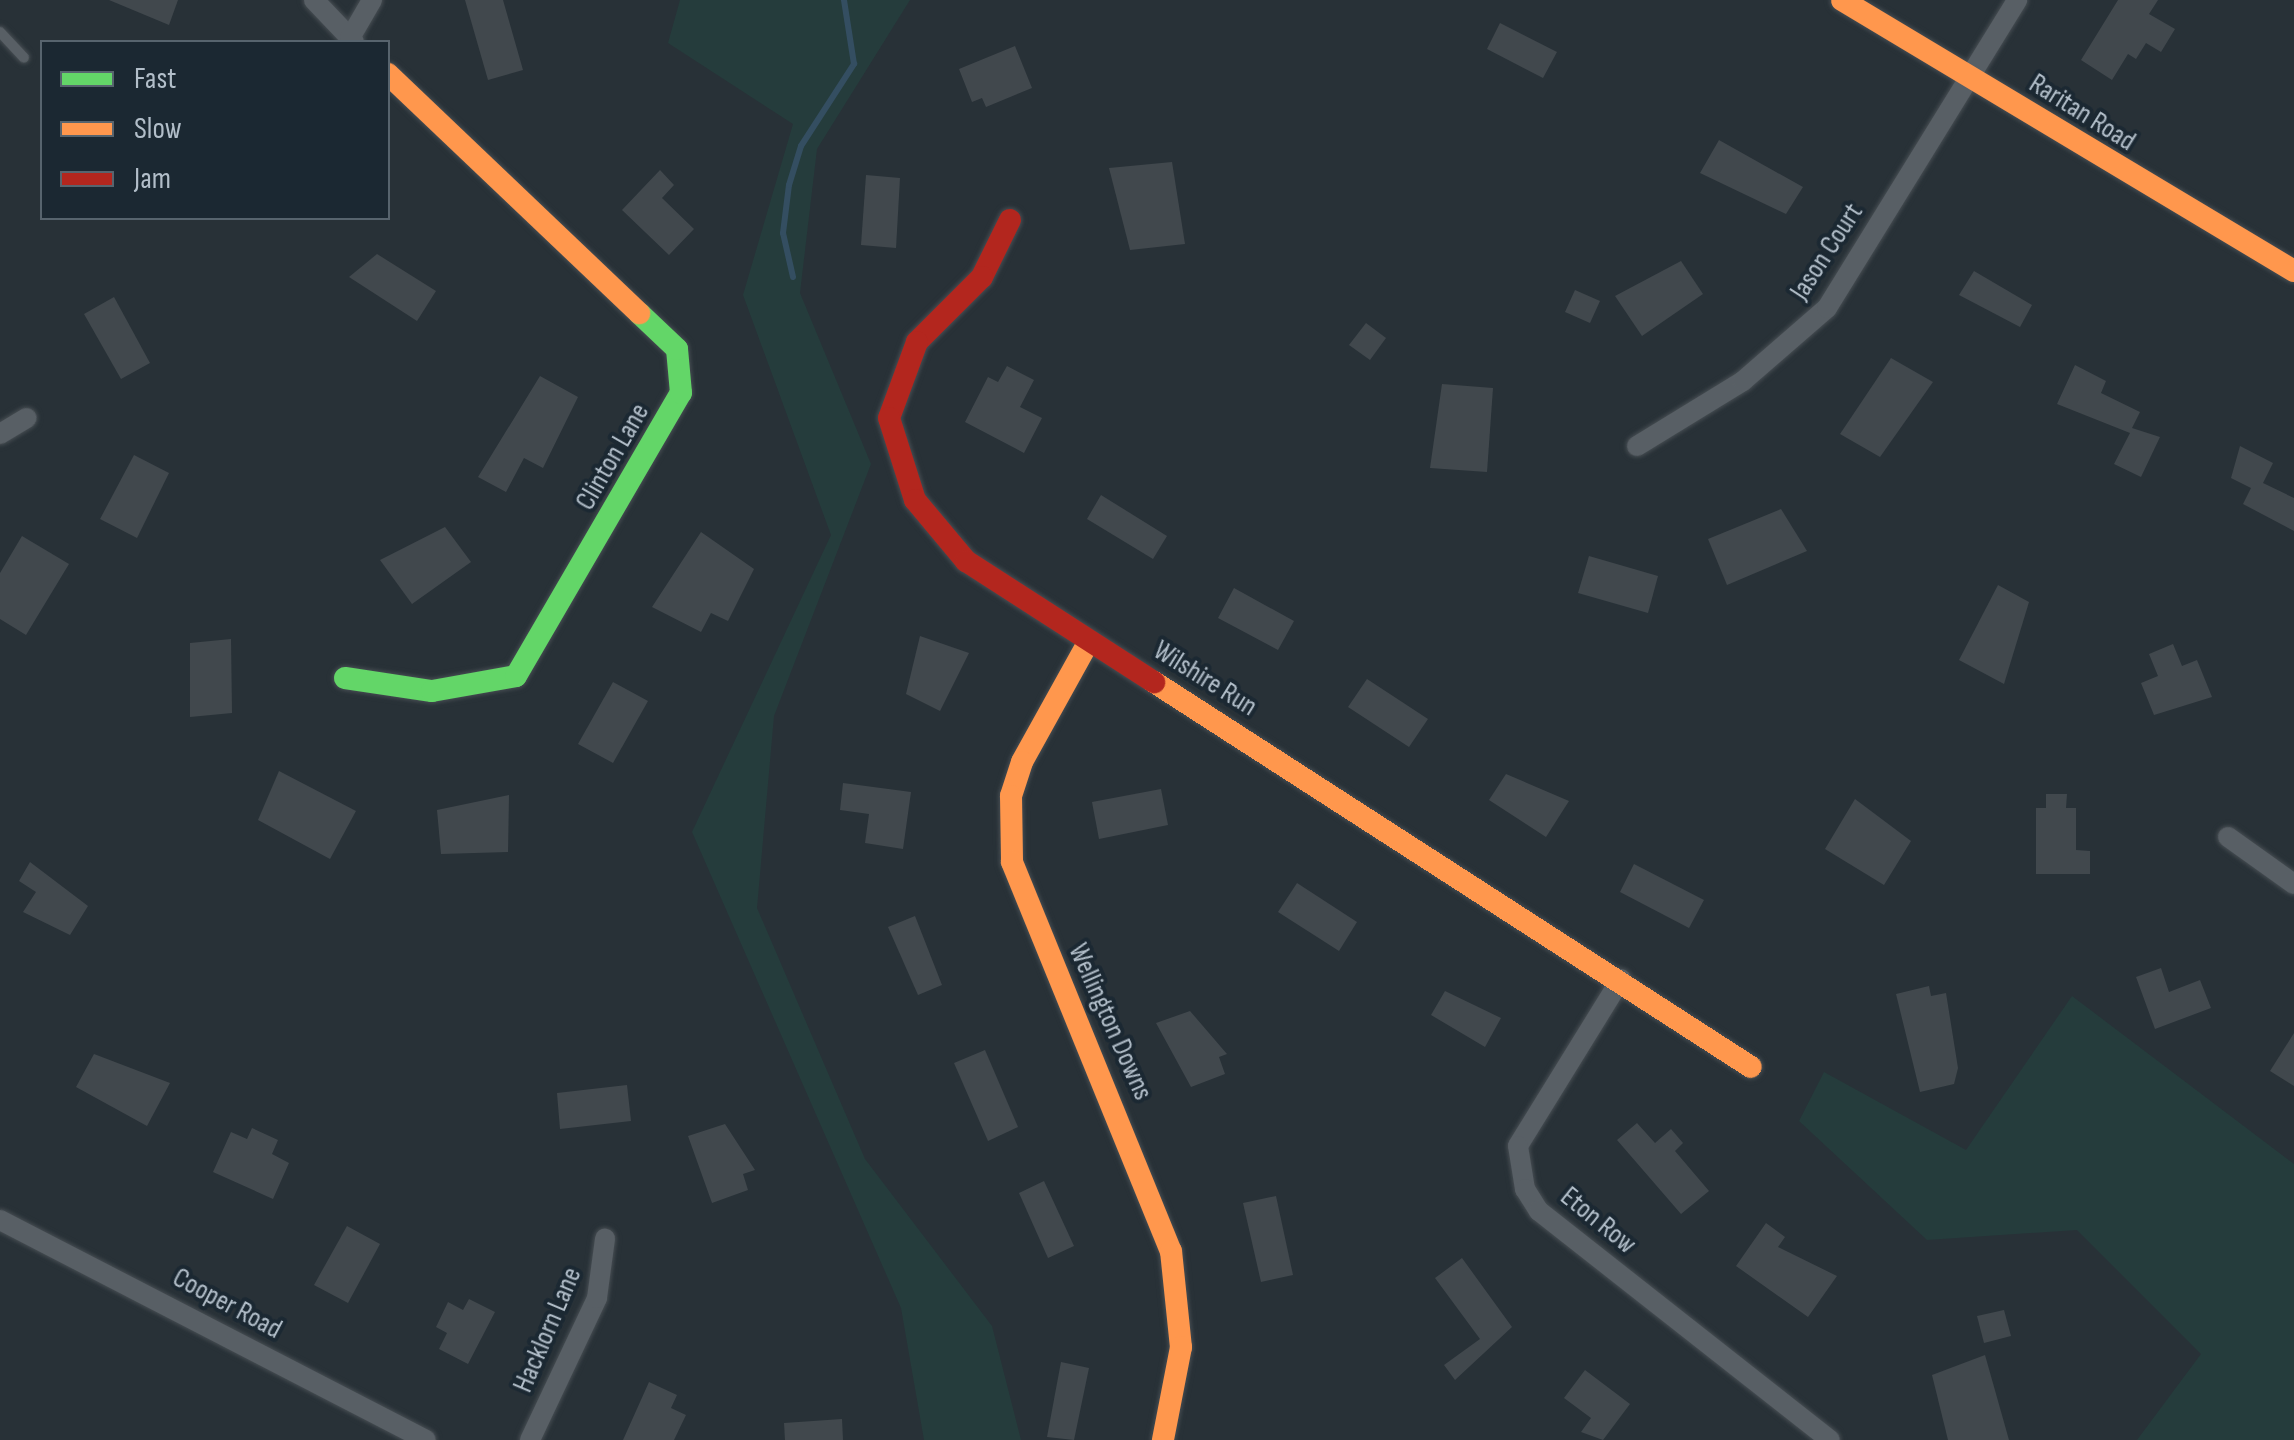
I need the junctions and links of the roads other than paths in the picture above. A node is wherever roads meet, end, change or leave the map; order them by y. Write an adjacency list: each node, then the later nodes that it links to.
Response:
1 (314, 0): 6 (street)
2 (372, 0): 6 (street)
3 (1842, 0): 9 (street, Raritan Road)
4 (2017, 0): 9 (street, Jason Court)
5 (0, 32): 7 (lane)
6 (352, 40)
7 (24, 58)
8 (390, 76): 16 (street, Clinton Lane)
9 (1967, 77): 11 (street, Raritan Road); 14 (street, Jason Court)
10 (1010, 220): 15 (street, Wilshire Run)
11 (2294, 271)
12 (27, 418): 13 (street)
13 (0, 434)
14 (1638, 446)
15 (1089, 640): 19 (street, Wilshire Run); 25 (street, Wellington Downs)
16 (345, 678)
17 (2228, 837): 18 (street)
18 (2294, 884)
19 (1621, 978): 20 (street, Wilshire Run); 26 (street, Eton Row)
20 (1750, 1066)
21 (0, 1220): 23 (street, Cooper Road)
22 (605, 1239): 24 (street, Hacklorn Lane)
23 (426, 1440)
24 (530, 1440)
25 (1163, 1440)
26 (1830, 1440)

